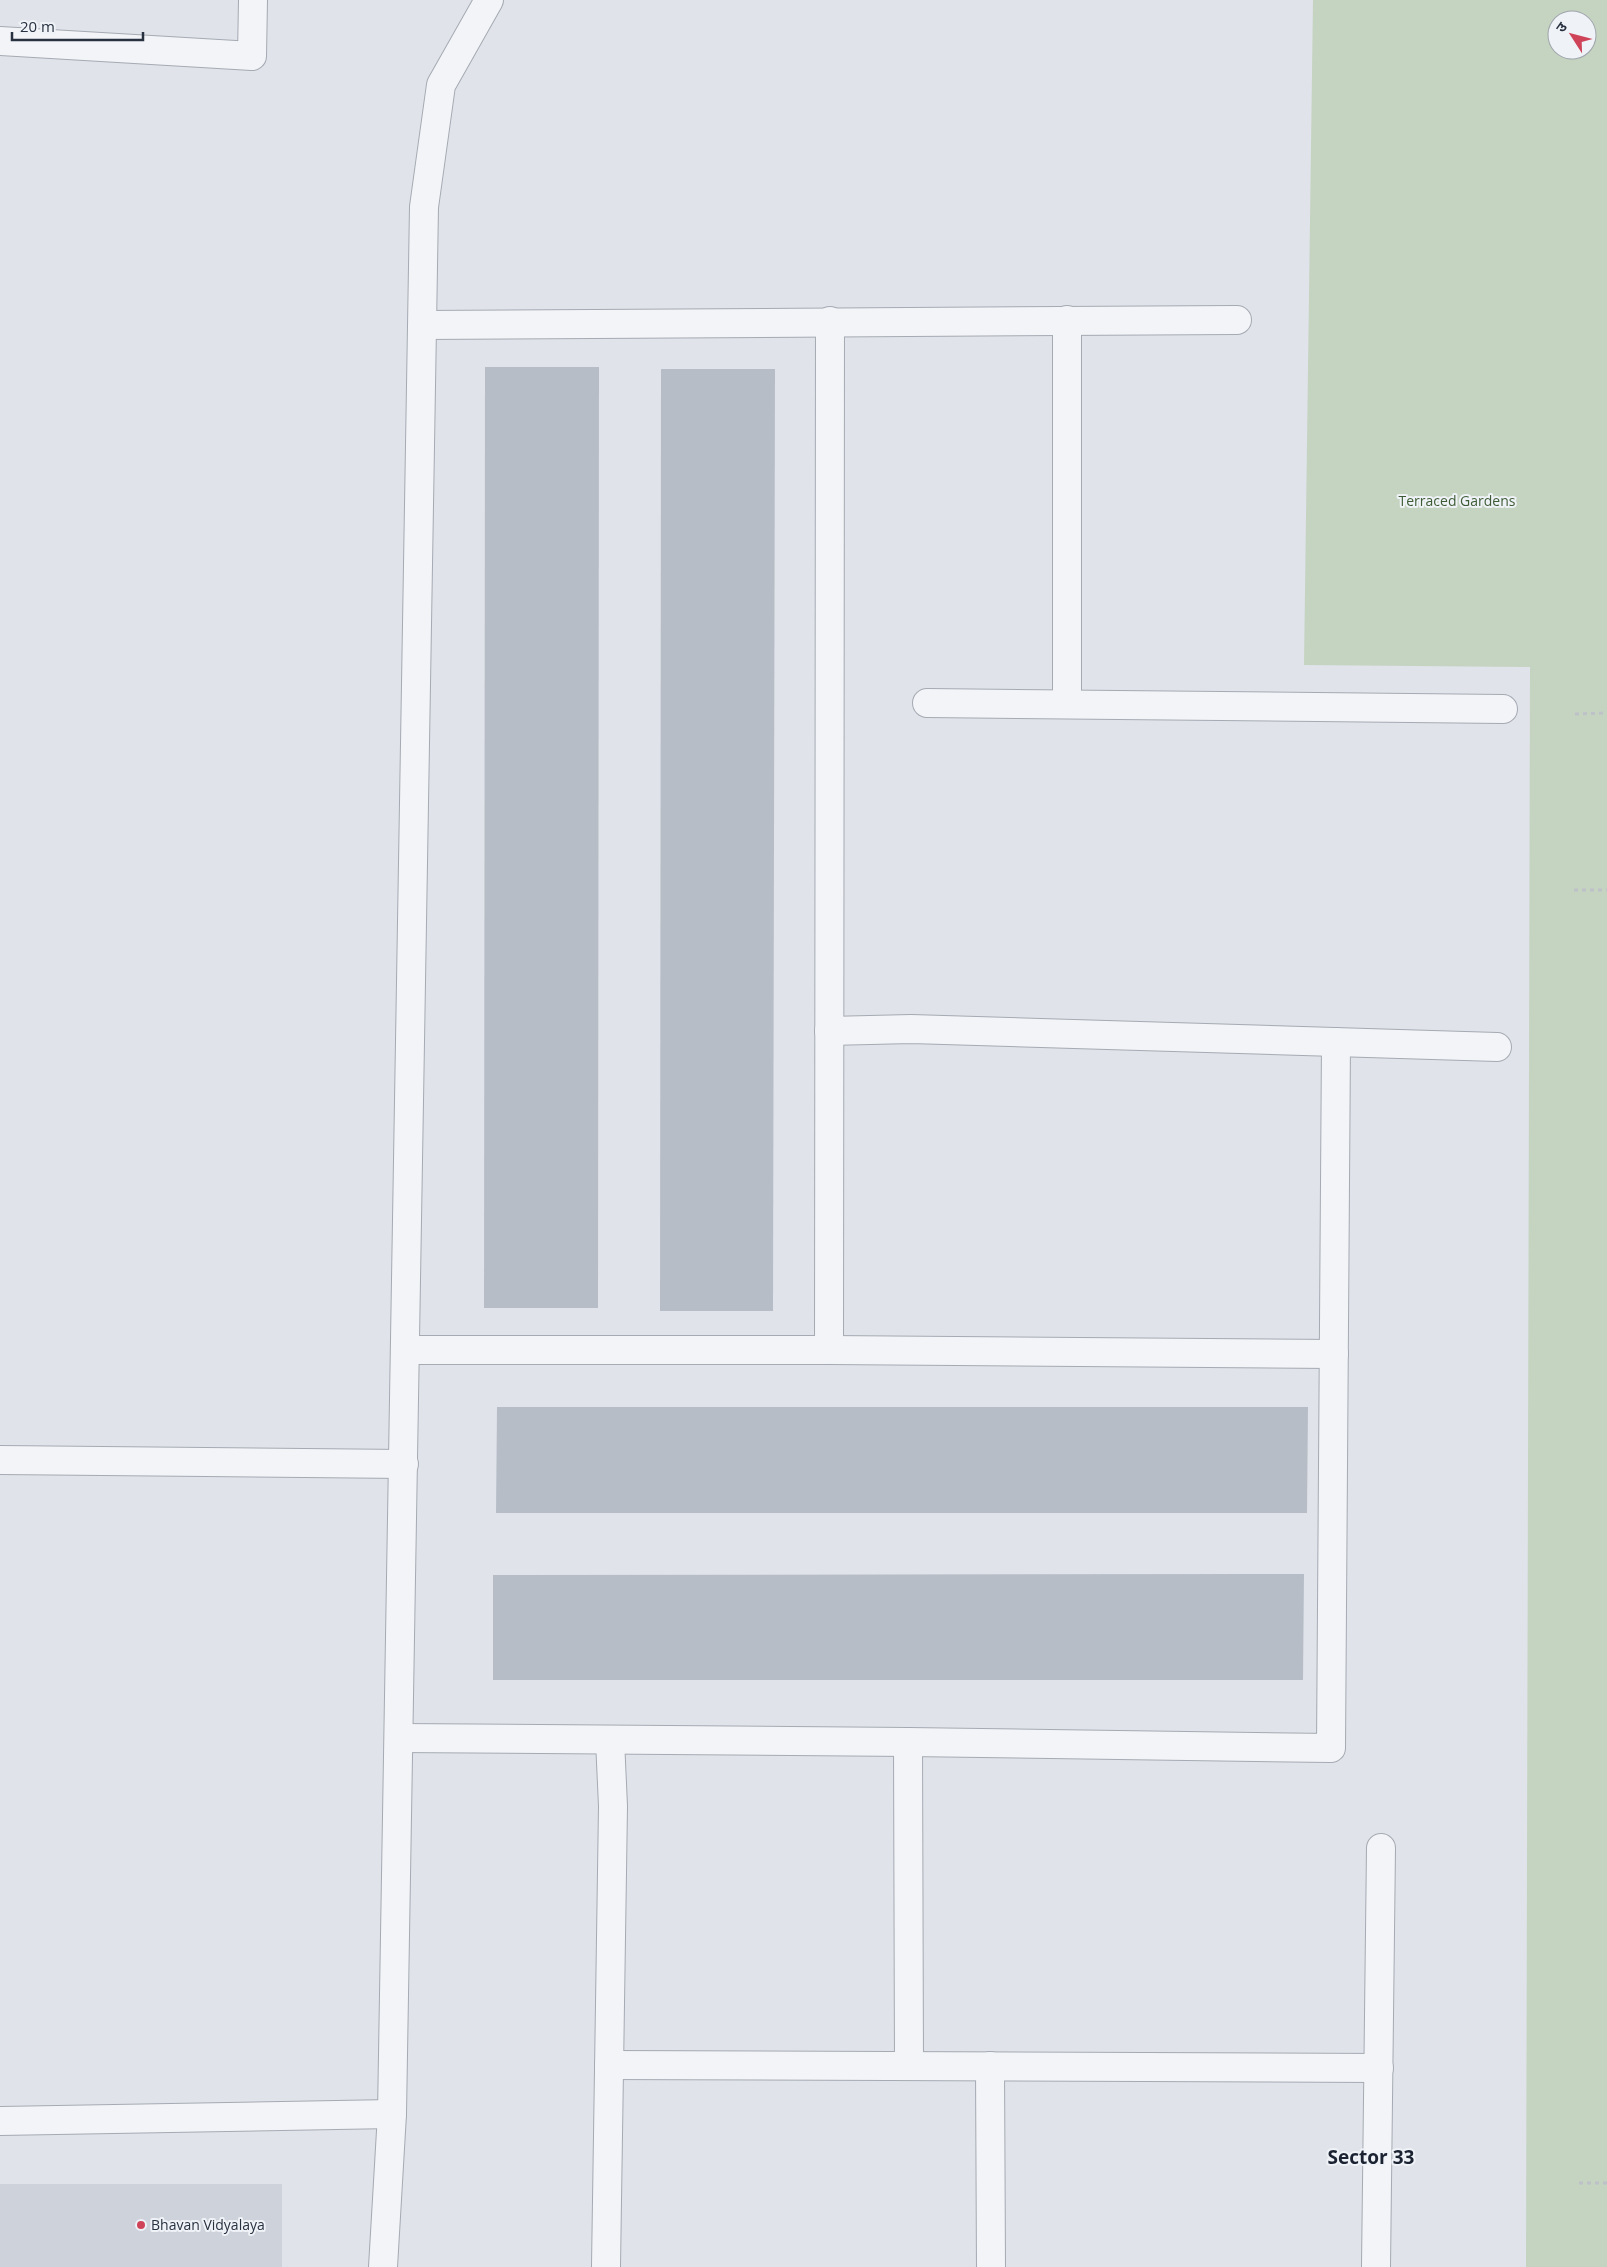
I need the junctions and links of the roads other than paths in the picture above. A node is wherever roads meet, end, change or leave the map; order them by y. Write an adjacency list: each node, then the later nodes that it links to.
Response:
1 (253, 0): 3 (street)
2 (489, 0): 7 (street)
3 (0, 41)
4 (1067, 320): 5 (street); 6 (street); 9 (street)
5 (1237, 320)
6 (830, 321): 7 (street); 11 (street)
7 (423, 325): 14 (street)
8 (927, 703): 9 (street)
9 (1067, 704): 10 (street)
10 (1502, 709)
11 (829, 1031): 12 (street); 15 (street)
12 (1336, 1042): 13 (street); 16 (street)
13 (1497, 1048)
14 (406, 1350): 15 (street); 18 (street)
15 (829, 1350): 16 (street)
16 (1334, 1354): 21 (street)
17 (0, 1460): 18 (street)
18 (404, 1464): 19 (street)
19 (399, 1738): 20 (street); 27 (street)
20 (610, 1740): 21 (street); 23 (street)
21 (908, 1742): 24 (street)
22 (1381, 1848): 26 (street)
23 (609, 2065): 24 (street); 30 (street)
24 (909, 2066): 25 (street)
25 (990, 2066): 26 (street); 31 (street)
26 (1379, 2068): 32 (street)
27 (392, 2114): 28 (street); 29 (street)
28 (0, 2121)
29 (383, 2267)
30 (606, 2267)
31 (991, 2267)
32 (1376, 2267)

